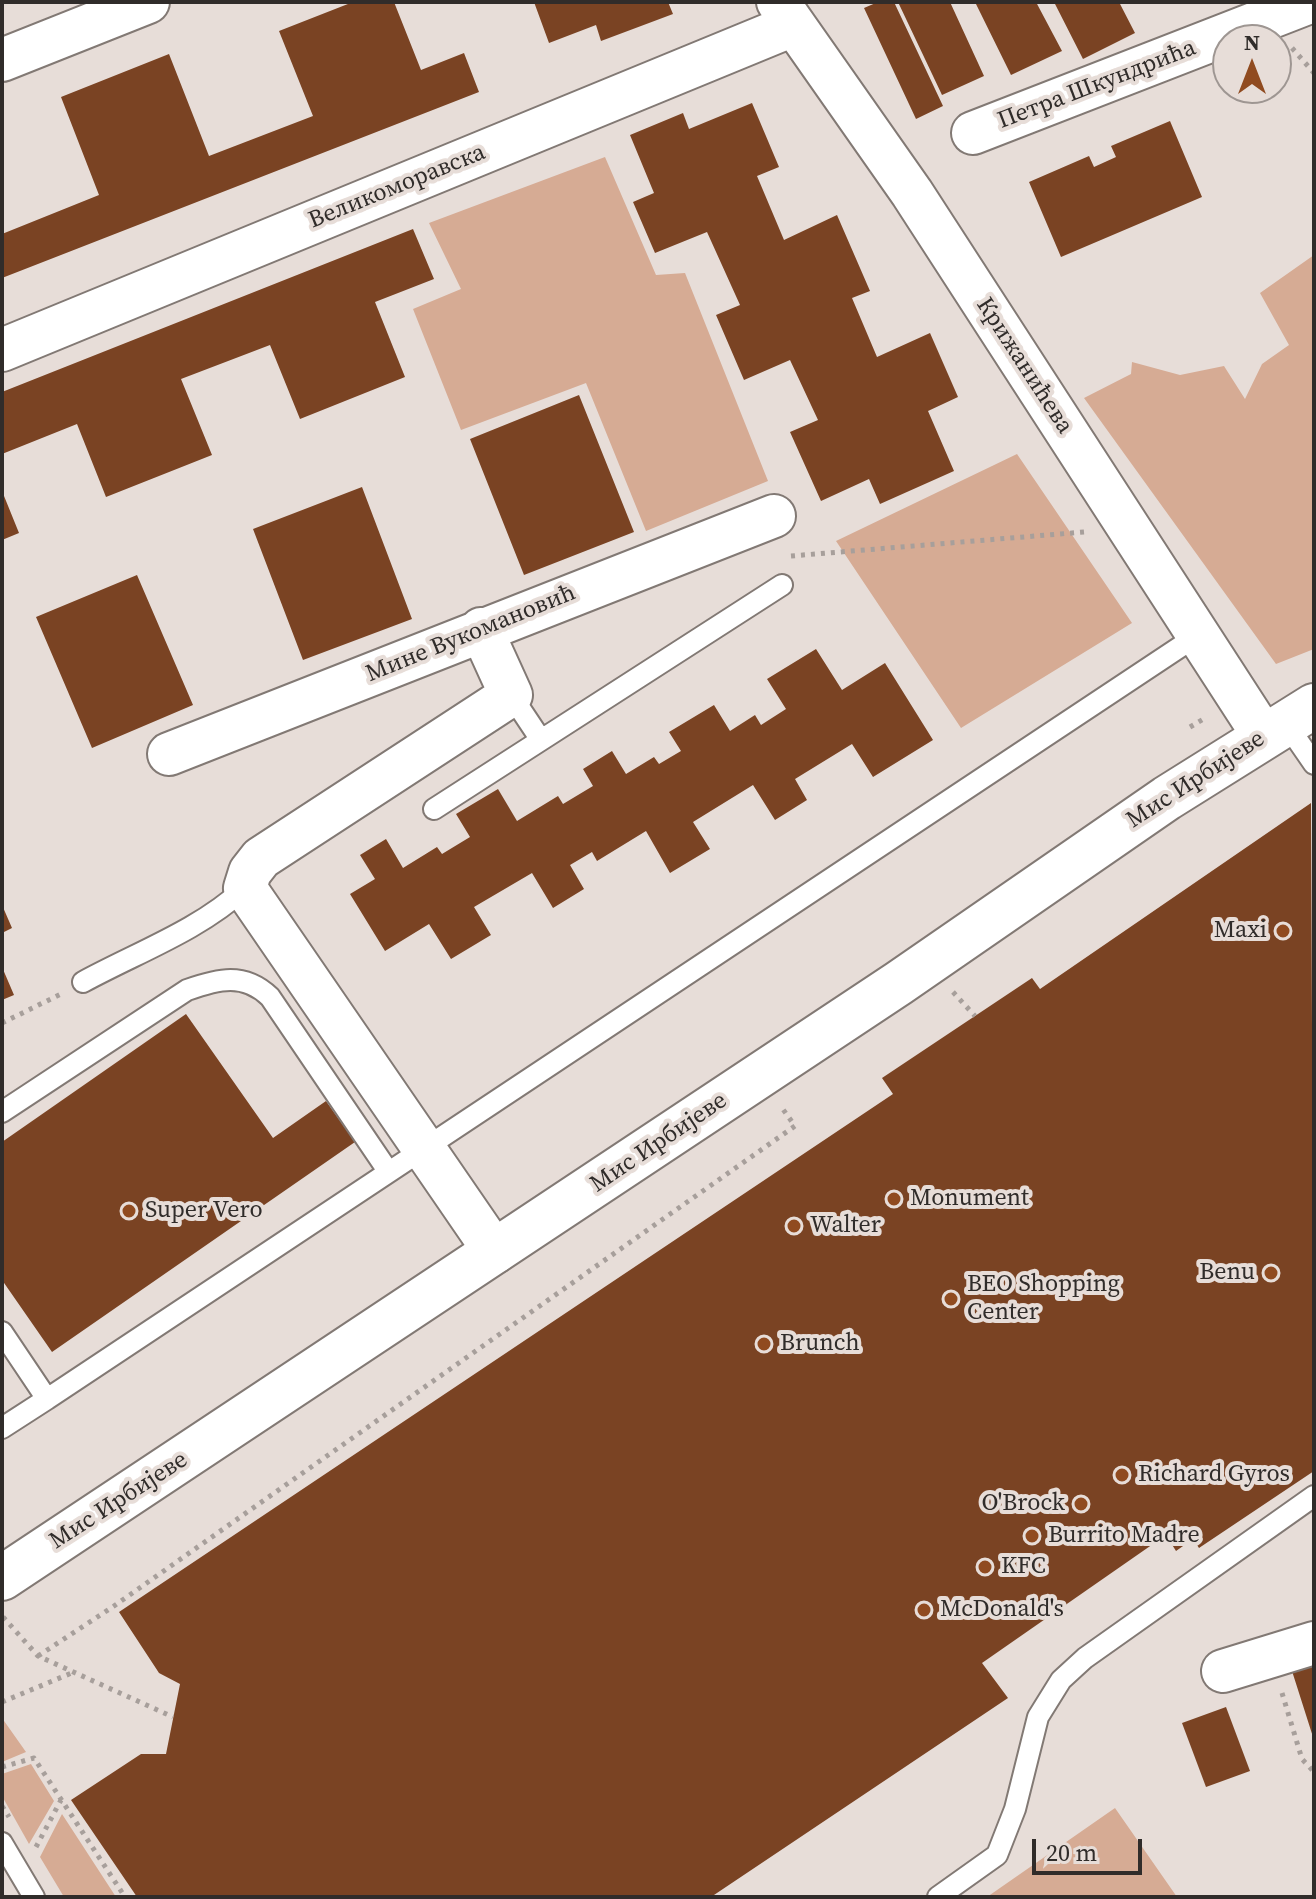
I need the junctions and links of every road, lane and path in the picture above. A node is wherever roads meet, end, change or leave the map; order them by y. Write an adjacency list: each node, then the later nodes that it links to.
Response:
1 (148, 2): 4 (street)
2 (1310, 2): 5 (street, Петра Шкундрића)
3 (785, 13): 6 (street, Великоморавска); 12 (street, Крижанићева)
4 (2, 60)
5 (973, 133)
6 (2, 350)
7 (774, 516): 11 (street, Мине Вукомановић)
8 (1097, 531): 9 (path)
9 (786, 557)
10 (782, 585): 15 (lane)
11 (481, 629): 13 (street); 16 (street, Мине Вукомановић)
12 (1198, 635): 14 (street, Крижанићева); 26 (lane)
13 (511, 695): 15 (lane); 19 (street)
14 (1287, 721): 17 (lane); 28 (street, Мис Ирбијеве)
15 (541, 740): 18 (lane)
16 (169, 754)
17 (1314, 764)
18 (434, 809)
19 (245, 888): 20 (lane); 26 (street)
20 (83, 982): 23 (path)
21 (950, 988): 22 (path)
22 (975, 1016)
23 (2, 1023)
24 (779, 1103): 36 (path)
25 (2, 1112): 27 (lane)
26 (425, 1147): 27 (lane); 28 (street)
27 (388, 1171): 30 (lane)
28 (495, 1252): 33 (street, Мис Ирбијеве)
29 (2, 1332): 30 (lane)
30 (47, 1399): 31 (lane)
31 (2, 1428)
32 (1314, 1496): 49 (lane)
33 (2, 1578)
34 (3, 1616): 36 (path)
35 (1314, 1643): 37 (street)
36 (38, 1656): 39 (path)
37 (1272, 1656): 38 (street); 43 (path)
38 (1223, 1671)
39 (74, 1672): 40 (path); 41 (path)
40 (2, 1702)
41 (173, 1717)
42 (2, 1767): 44 (path)
43 (1314, 1772)
44 (61, 1800): 46 (path); 48 (path)
45 (2, 1843): 47 (lane)
46 (32, 1855)
47 (34, 1897)
48 (125, 1897)
49 (938, 1897)

